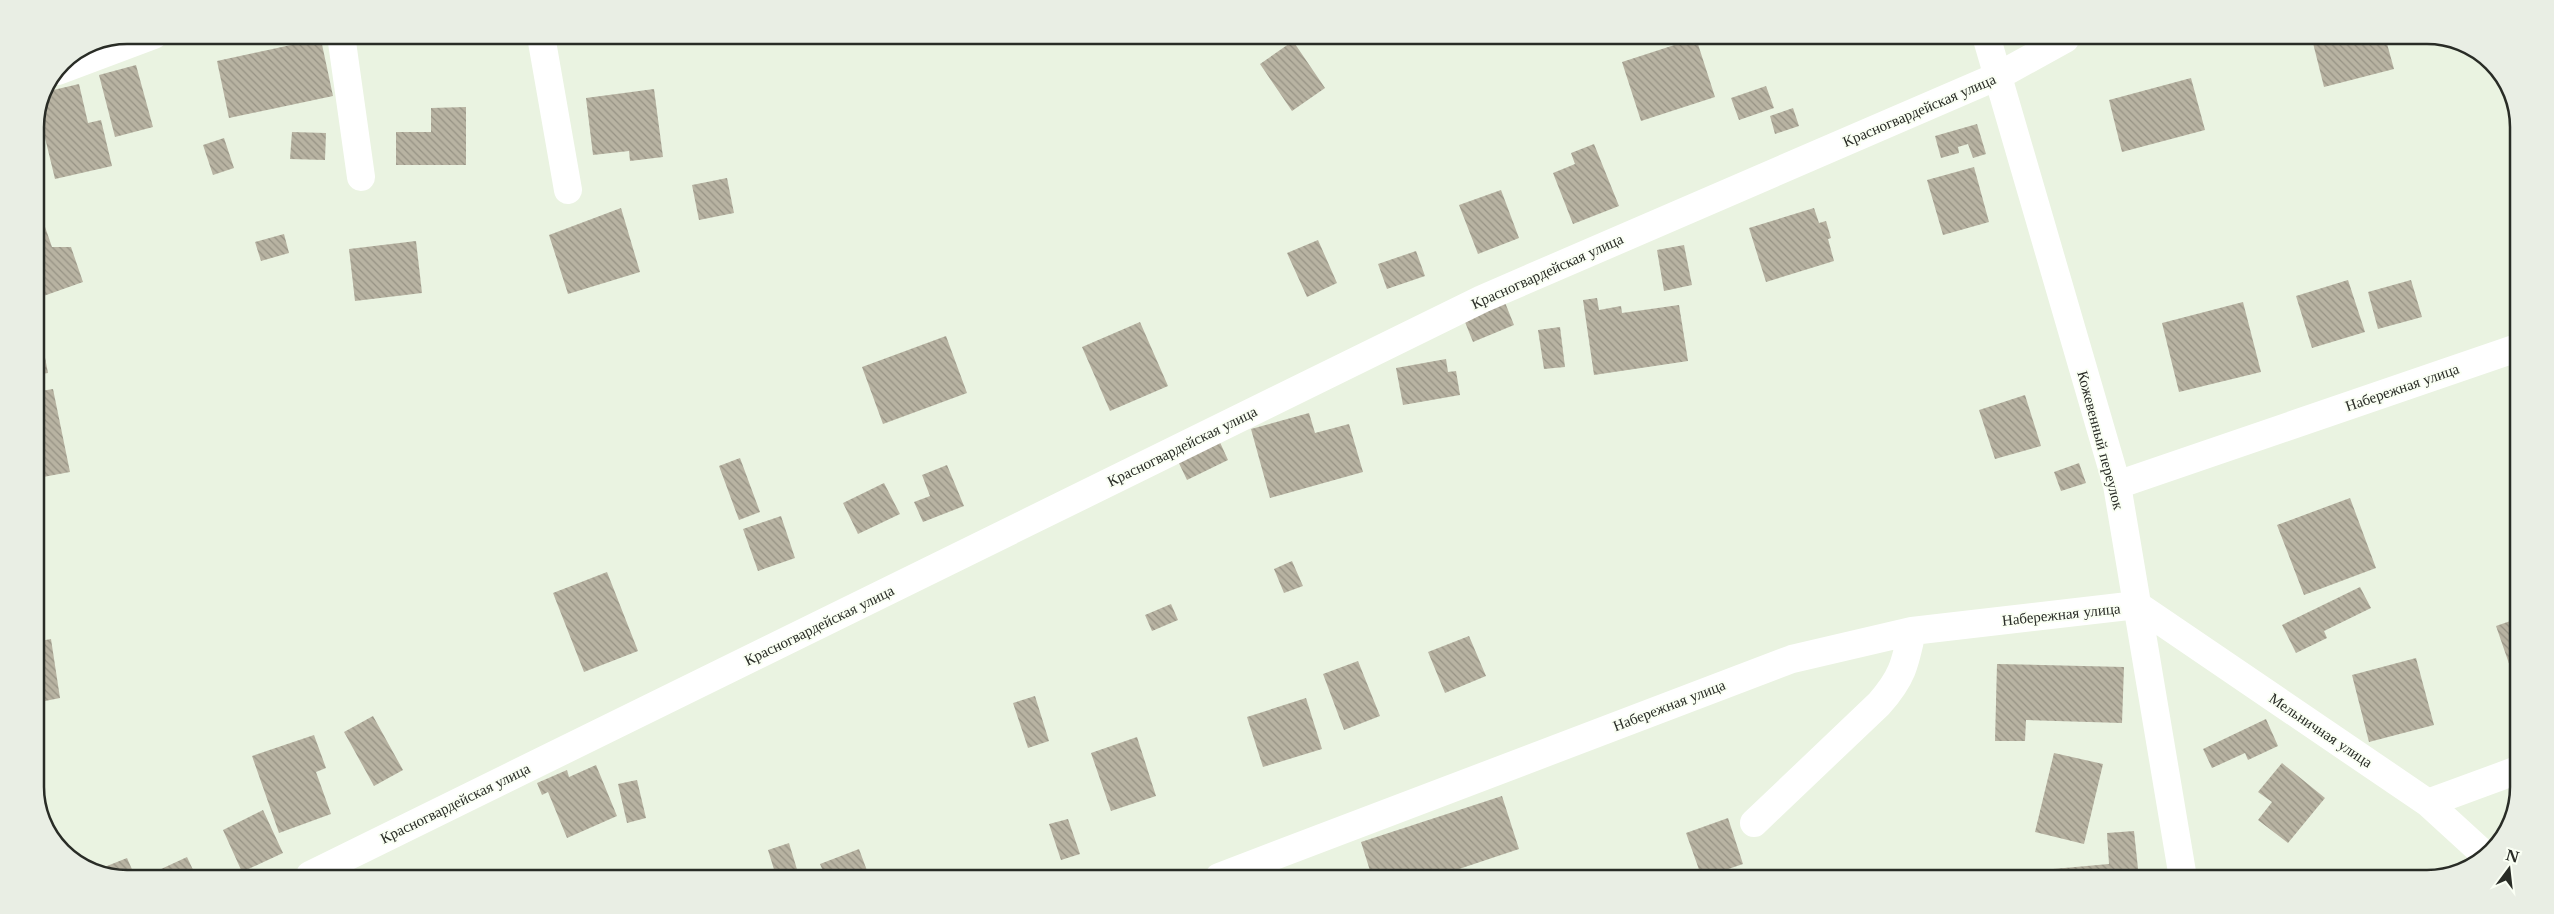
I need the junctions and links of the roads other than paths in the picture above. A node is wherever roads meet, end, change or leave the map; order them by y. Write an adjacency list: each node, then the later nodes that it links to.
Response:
1 (130, 44): 6 (street)
2 (342, 44): 8 (street)
3 (541, 44): 9 (street)
4 (1988, 44): 7 (street, Кожевенный переулок)
5 (2056, 44): 7 (street, Красногвардейская улица)
6 (70, 67)
7 (1998, 76): 11 (street, Кожевенный переулок); 18 (street, Красногвардейская улица)
8 (361, 177)
9 (568, 190)
10 (2510, 350): 11 (street, Набережная улица)
11 (2117, 486): 12 (street, Кожевенный переулок)
12 (2137, 605): 13 (street, Набережная улица); 15 (street, Мельничная улица); 20 (street, Кожевенный переулок)
13 (1912, 631): 16 (street); 19 (street, Набережная улица)
14 (2510, 772): 15 (street)
15 (2428, 803): 17 (street, Мельничная улица)
16 (1754, 823)
17 (2480, 851)
18 (320, 870)
19 (1235, 870)
20 (2182, 870)

